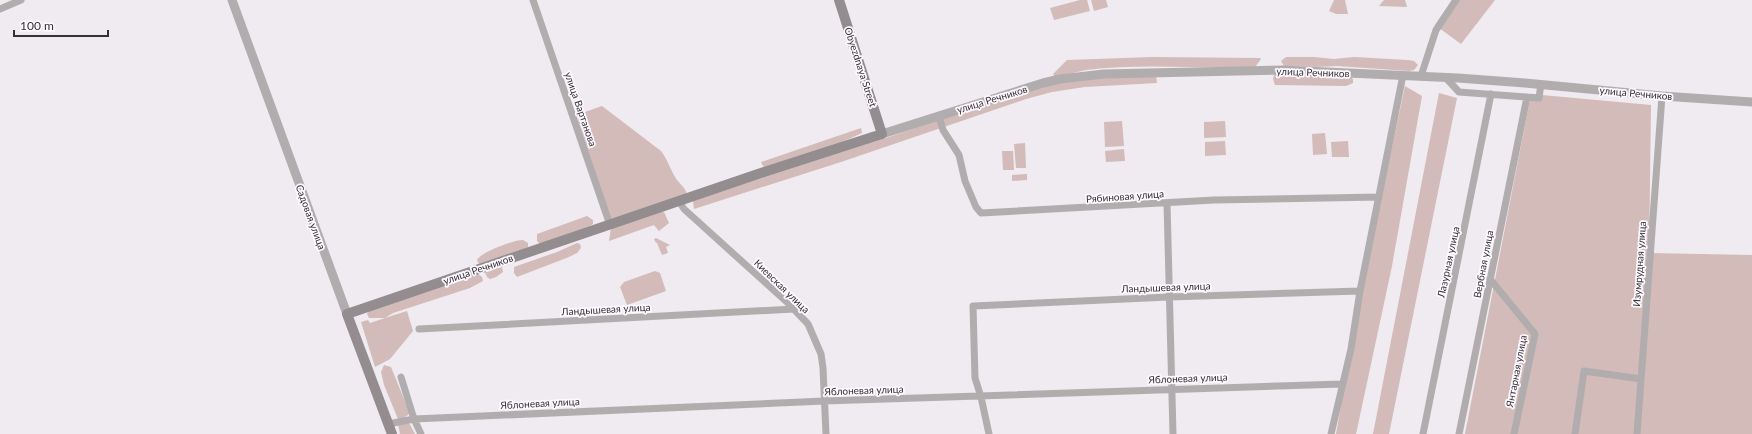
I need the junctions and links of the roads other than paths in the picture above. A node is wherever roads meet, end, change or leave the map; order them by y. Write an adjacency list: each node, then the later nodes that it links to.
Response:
1 (22, 0): 6 (street)
2 (232, 0): 25 (street, Садовая улица)
3 (533, 0): 20 (street, улица Вартанова)
4 (839, 0): 16 (main road, Obyezdnaya Street)
5 (1456, 0): 8 (street)
6 (0, 9)
7 (1403, 75): 8 (street, улица Речников); 15 (street, улица Речников); 17 (street)
8 (1421, 76): 9 (street, улица Речников)
9 (1446, 78): 10 (street, улица Речников); 11 (street)
10 (1541, 84): 12 (street, улица Речников); 13 (street)
11 (1491, 94): 13 (street); 41 (street, Лазурная улица)
12 (1662, 96): 14 (street, улица Речников); 28 (street, Изумрудная улица)
13 (1527, 97): 21 (street, Вербная улица)
14 (1752, 102)
15 (939, 116): 16 (street, улица Речников); 19 (street, Рябиновая улица)
16 (882, 134): 18 (main road, улица Речников)
17 (1379, 197): 19 (street, Рябиновая улица); 22 (street)
18 (679, 201): 20 (main road, улица Речников); 24 (street, Киевская улица)
19 (1167, 203): 23 (street)
20 (610, 225): 25 (main road, улица Речников)
21 (1490, 278): 42 (street, Вербная улица); 43 (street, Янтарная улица)
22 (1360, 291): 23 (street, Ландышевая улица); 29 (street)
23 (1169, 297): 30 (street); 31 (street, Ландышевая улица)
24 (794, 309): 26 (street, Ландышевая улица); 32 (street, Киевская улица)
25 (347, 314): 34 (main road, Садовая улица)
26 (419, 329)
27 (401, 377): 33 (street)
28 (1641, 379): 44 (street); 45 (street, Изумрудная улица)
29 (1342, 384): 30 (street, Яблоневая улица); 40 (street)
30 (1171, 389): 31 (street, Яблоневая улица); 39 (street)
31 (981, 397): 32 (street, Яблоневая улица); 38 (street)
32 (824, 401): 33 (street, Яблоневая улица); 37 (street, Киевская улица)
33 (414, 419): 34 (street, Яблоневая улица); 36 (street)
34 (388, 424): 35 (main road, Садовая улица)
35 (392, 434)
36 (421, 434)
37 (826, 434)
38 (989, 434)
39 (1173, 434)
40 (1331, 434)
41 (1423, 434)
42 (1459, 434)
43 (1514, 434)
44 (1575, 434)
45 (1637, 434)

